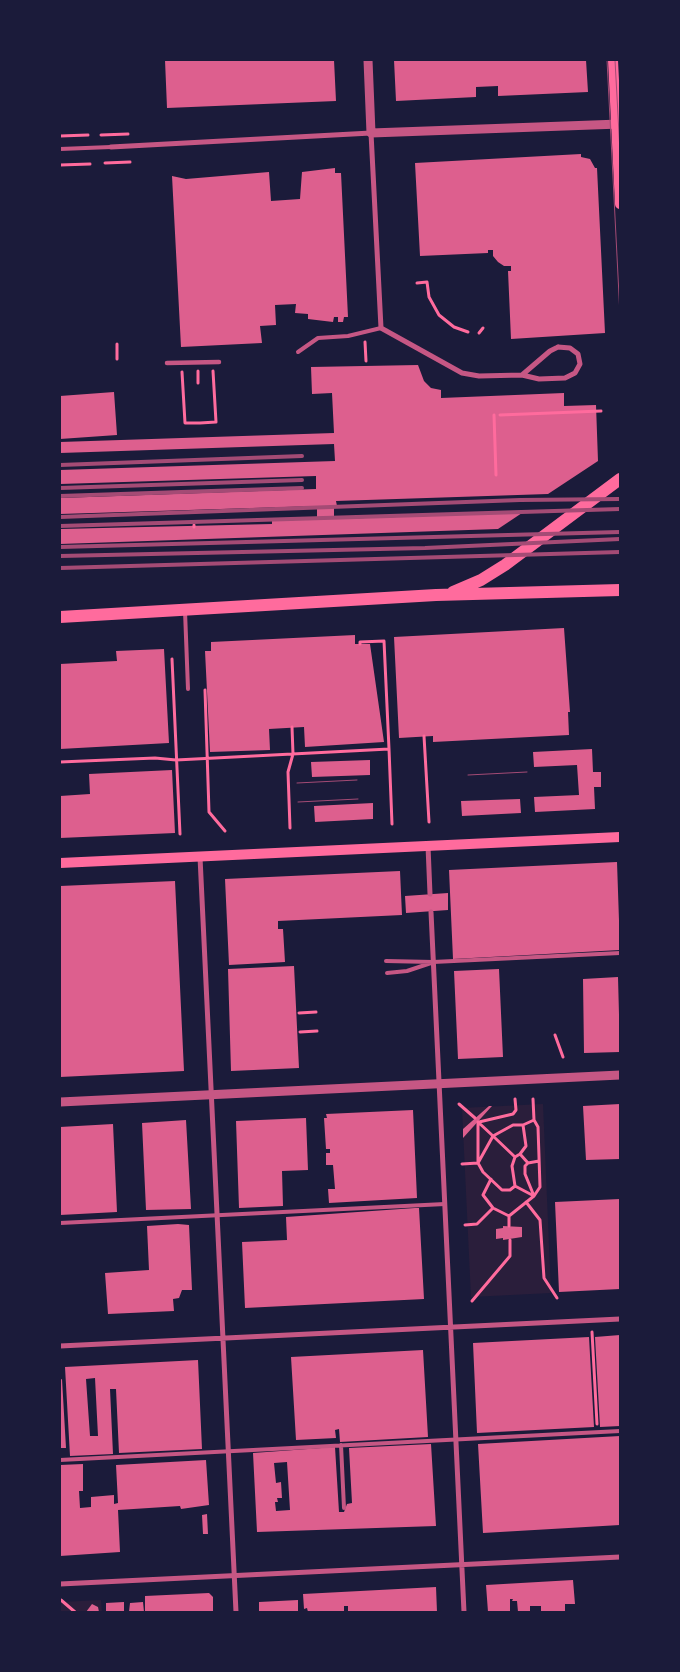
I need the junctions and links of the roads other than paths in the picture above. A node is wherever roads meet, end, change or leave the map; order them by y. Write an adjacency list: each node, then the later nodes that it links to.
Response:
1 (368, 60): 4 (street)
2 (613, 60): 3 (main road)
3 (618, 124): 4 (street); 7 (main road)
4 (371, 133): 5 (street); 8 (street)
5 (110, 146): 6 (lane)
6 (60, 149)
7 (620, 204)
8 (381, 328): 9 (lane); 12 (street)
9 (298, 352)
10 (219, 362): 11 (street)
11 (166, 363)
12 (522, 375): 12 (street)
13 (620, 479): 15 (main road)
14 (620, 590): 15 (main road)
15 (436, 595): 16 (main road)
16 (185, 611): 17 (main road); 18 (lane)
17 (60, 617)
18 (188, 689)
19 (620, 837): 20 (main road)
20 (428, 846): 21 (main road); 23 (street)
21 (200, 856): 22 (main road); 31 (street)
22 (60, 863)
23 (430, 894)
24 (431, 912): 27 (street)
25 (620, 953): 27 (lane)
26 (386, 961): 27 (lane)
27 (433, 962): 28 (lane); 30 (street)
28 (387, 973)
29 (620, 1075): 30 (street)
30 (439, 1084): 31 (street); 33 (street)
31 (211, 1095): 32 (street); 34 (street)
32 (60, 1102)
33 (445, 1204): 34 (lane); 37 (street)
34 (217, 1215): 35 (lane); 38 (street)
35 (60, 1222)
36 (620, 1319): 37 (street)
37 (451, 1327): 38 (street); 41 (street)
38 (223, 1338): 39 (street); 43 (street)
39 (60, 1346)
40 (620, 1431): 41 (lane)
41 (456, 1440): 42 (lane); 47 (street)
42 (341, 1445): 43 (lane); 45 (lane)
43 (228, 1452): 44 (lane); 48 (street)
44 (60, 1460)
45 (344, 1508)
46 (620, 1557): 47 (street)
47 (462, 1564): 48 (street); 51 (street)
48 (234, 1575): 49 (street); 50 (street)
49 (60, 1584)
50 (236, 1612)
51 (464, 1612)

